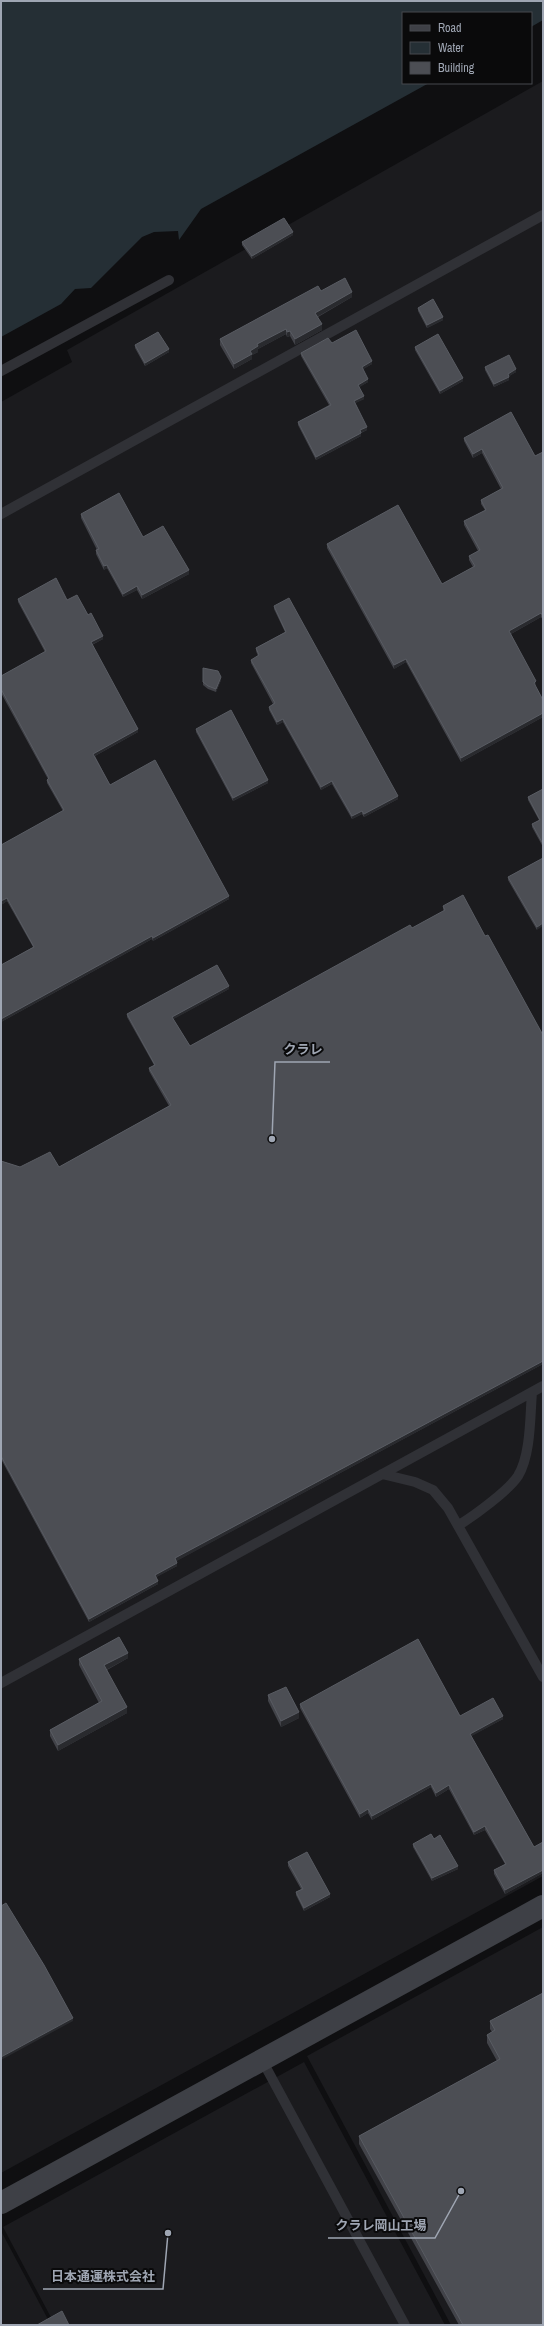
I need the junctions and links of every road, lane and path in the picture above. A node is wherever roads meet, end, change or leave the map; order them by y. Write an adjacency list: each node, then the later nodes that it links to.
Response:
1 (543, 215): 4 (lane)
2 (169, 280): 3 (lane)
3 (1, 371)
4 (1, 514)
5 (543, 1386): 6 (lane)
6 (532, 1392): 7 (lane); 8 (lane)
7 (382, 1474): 8 (lane); 10 (lane)
8 (459, 1525): 9 (lane)
9 (543, 1677)
10 (1, 1683)
11 (543, 1906): 12 (street)
12 (262, 2060): 13 (street); 14 (lane)
13 (1, 2203)
14 (405, 2325)

